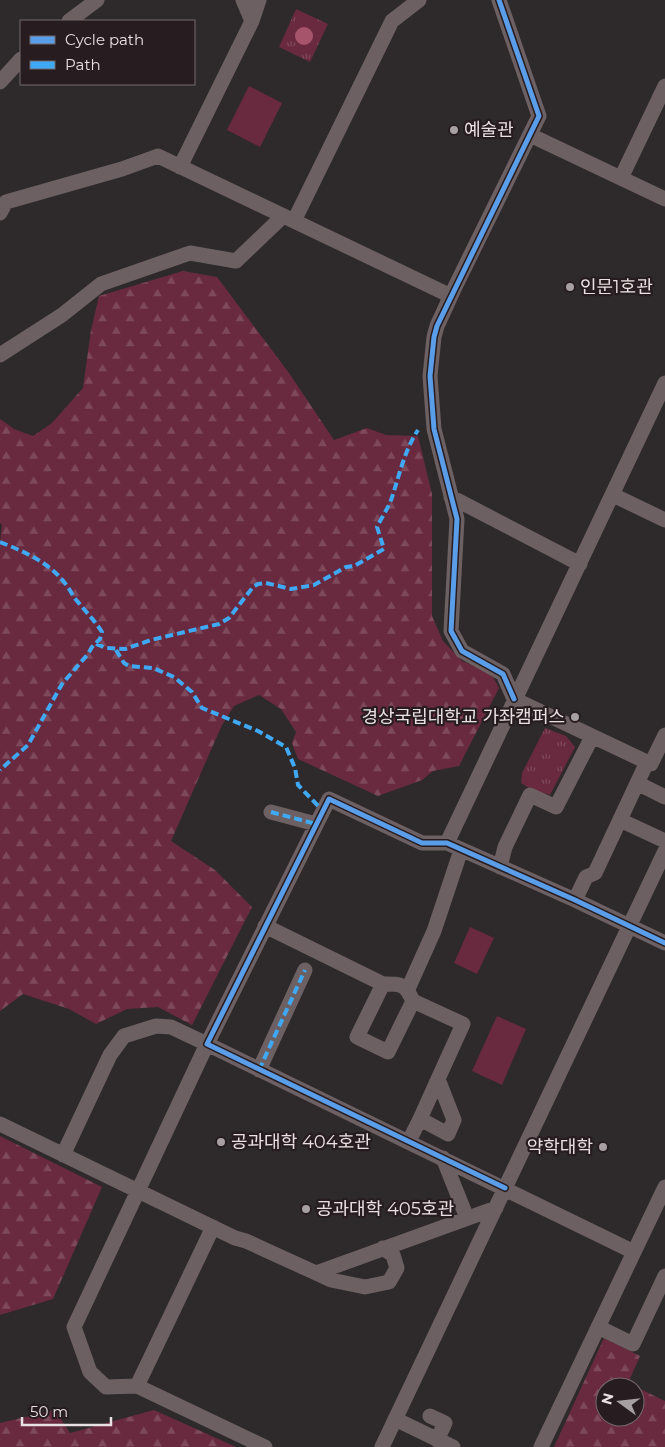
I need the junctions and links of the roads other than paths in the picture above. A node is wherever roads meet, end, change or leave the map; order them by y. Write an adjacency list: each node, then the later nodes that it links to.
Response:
1 (97, 0): 6 (street)
2 (242, 0): 7 (street)
3 (259, 0): 7 (street)
4 (419, 0): 16 (street)
5 (499, 0): 11 (street)
6 (70, 20)
7 (252, 21): 12 (street)
8 (20, 59): 9 (street)
9 (0, 82)
10 (665, 86): 13 (street)
11 (530, 135): 13 (street); 17 (street)
12 (180, 166): 15 (street); 16 (street)
13 (621, 178): 14 (street)
14 (665, 199)
15 (0, 213)
16 (288, 219): 17 (street); 18 (street)
17 (451, 296): 21 (street)
18 (0, 355)
19 (665, 383): 20 (street)
20 (613, 495): 22 (street); 23 (street)
21 (451, 497): 23 (street); 24 (street)
22 (665, 520)
23 (580, 564): 24 (street)
24 (514, 699): 26 (street); 34 (street)
25 (665, 735): 27 (street)
26 (592, 736): 27 (street); 37 (street)
27 (647, 762): 28 (street)
28 (637, 783): 29 (street); 31 (street)
29 (665, 797)
30 (271, 812): 32 (street)
31 (620, 820): 33 (street); 38 (street)
32 (316, 824): 34 (street); 39 (street)
33 (665, 841)
34 (447, 843): 35 (street)
35 (461, 850): 37 (street); 44 (street)
36 (665, 851): 40 (street)
37 (500, 867): 38 (street)
38 (575, 900): 40 (street)
39 (265, 926): 43 (street); 45 (street)
40 (630, 926): 41 (street); 55 (street)
41 (665, 943)
42 (305, 970): 46 (street)
43 (382, 984): 44 (street); 44 (street)
44 (410, 995): 47 (street)
45 (207, 1044): 46 (street); 52 (street); 56 (street)
46 (259, 1070): 51 (street)
47 (438, 1079): 48 (street); 50 (street)
48 (420, 1119): 50 (street); 51 (street)
49 (0, 1124): 52 (street)
50 (448, 1134): 53 (street)
51 (409, 1141): 53 (street)
52 (63, 1155): 56 (street)
53 (440, 1157): 55 (street); 58 (street)
54 (665, 1187): 61 (street)
55 (505, 1188): 57 (street); 61 (street)
56 (139, 1192): 59 (street); 65 (street)
57 (496, 1208): 58 (street); 67 (street)
58 (467, 1218): 60 (street)
59 (213, 1227): 62 (street); 65 (street)
60 (383, 1248): 62 (street); 62 (street)
61 (634, 1252): 64 (street)
62 (316, 1273)
63 (665, 1276): 64 (street)
64 (598, 1327): 72 (street)
65 (138, 1386): 69 (street)
66 (430, 1416): 68 (street)
67 (395, 1419): 68 (street); 70 (street)
68 (437, 1440): 71 (street)
69 (265, 1447)
70 (382, 1447)
71 (453, 1447)
72 (541, 1447)

